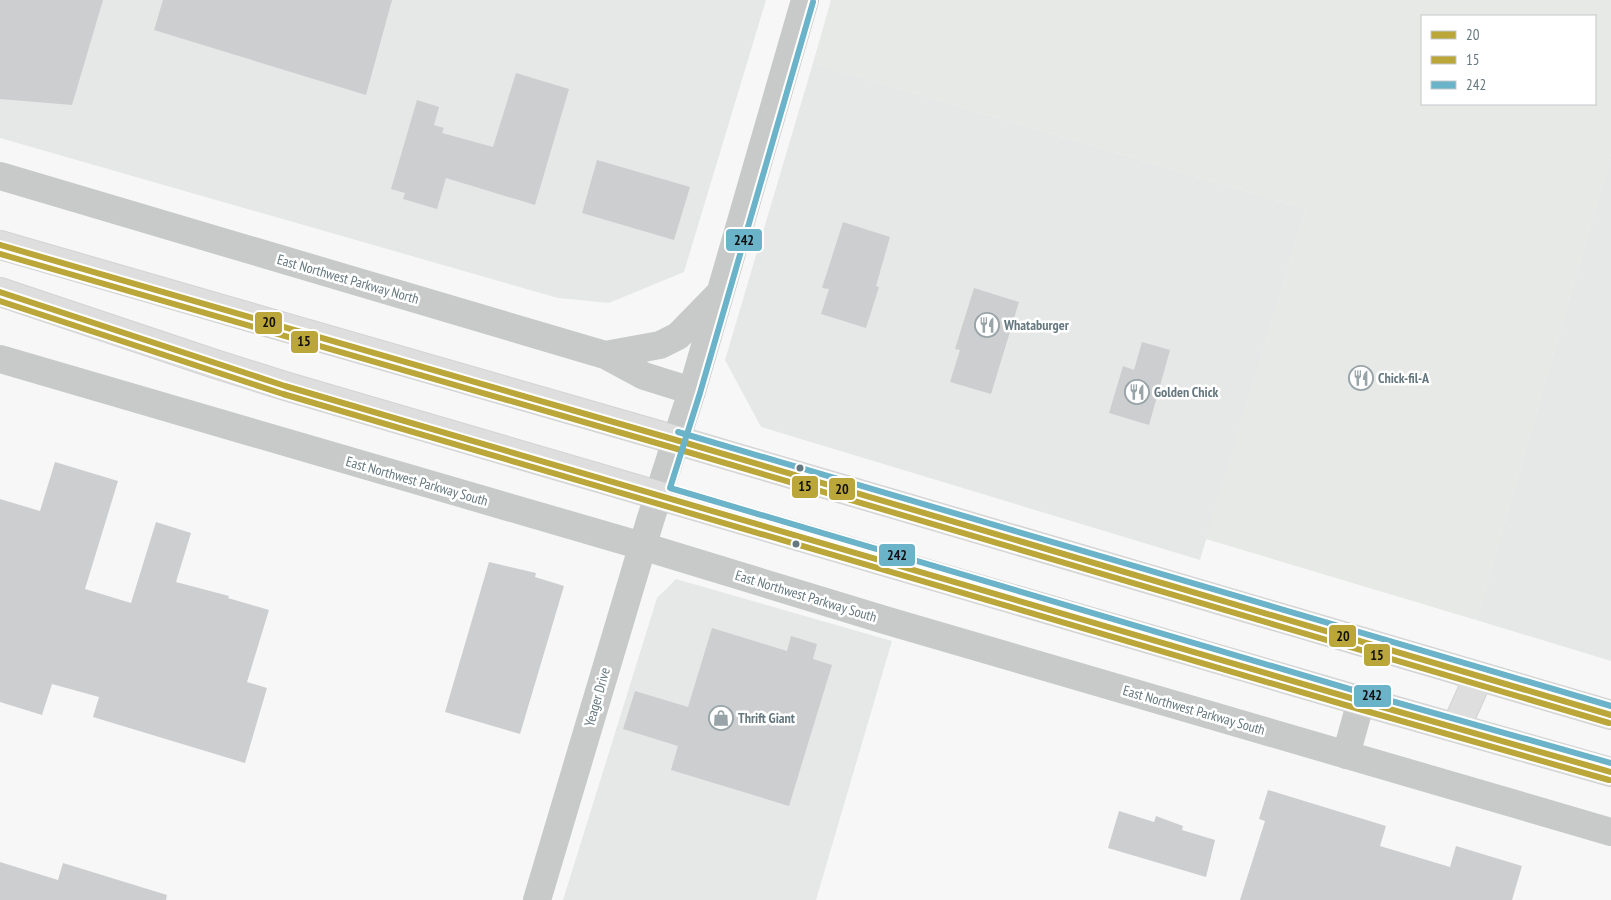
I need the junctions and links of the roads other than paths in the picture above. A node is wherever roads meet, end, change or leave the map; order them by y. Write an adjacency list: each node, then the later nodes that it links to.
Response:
1 (805, 0): 5 (street, Yeager Drive)
2 (0, 176): 6 (street, East Northwest Parkway North)
3 (0, 245): 9 (main road)
4 (0, 292): 10 (main road)
5 (720, 292): 6 (street); 8 (street, Yeager Drive)
6 (605, 354): 8 (street, East Northwest Parkway North)
7 (0, 359): 11 (street, East Northwest Parkway South)
8 (692, 391): 9 (street, Yeager Drive)
9 (676, 440): 10 (street, Yeager Drive); 12 (main road)
10 (659, 494): 11 (street, Yeager Drive); 13 (main road)
11 (642, 546): 16 (street, East Northwest Parkway South); 19 (street, Yeager Drive)
12 (1479, 676): 14 (main road); 15 (main road)
13 (1361, 700): 15 (main road); 16 (street)
14 (1611, 715)
15 (1456, 727): 17 (main road)
16 (1346, 755): 18 (street, East Northwest Parkway South)
17 (1611, 772)
18 (1611, 832)
19 (537, 900)

